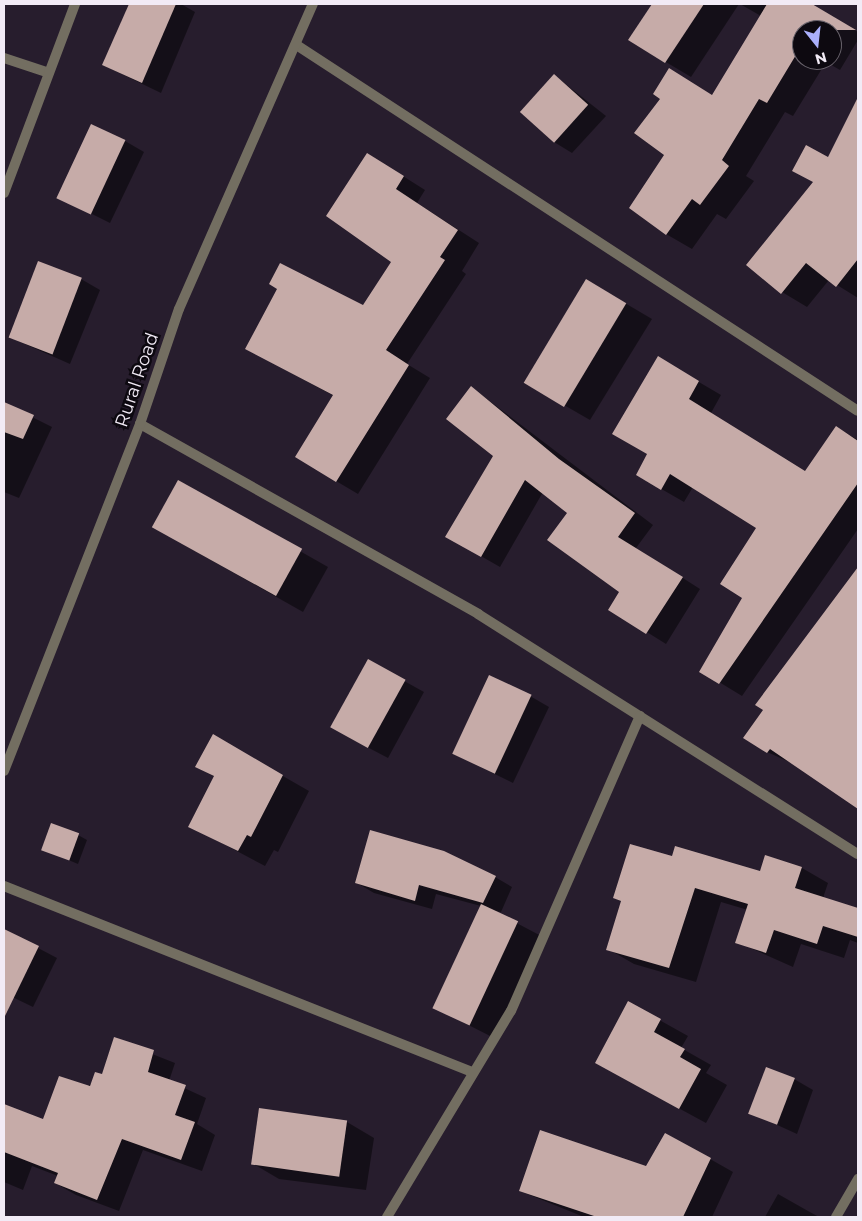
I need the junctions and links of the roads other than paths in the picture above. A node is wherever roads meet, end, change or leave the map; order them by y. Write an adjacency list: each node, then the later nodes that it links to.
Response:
1 (74, 4): 5 (street)
2 (313, 4): 3 (street, Rural Road)
3 (298, 46): 7 (street); 8 (street, Rural Road)
4 (4, 58): 5 (street)
5 (49, 73): 6 (street)
6 (4, 193)
7 (858, 411)
8 (140, 424): 9 (street); 10 (street, Rural Road)
9 (640, 716): 11 (street); 13 (street)
10 (4, 771)
11 (858, 854)
12 (4, 886): 13 (street)
13 (472, 1072): 15 (street)
14 (858, 1179): 16 (street)
15 (387, 1217)
16 (836, 1217)

